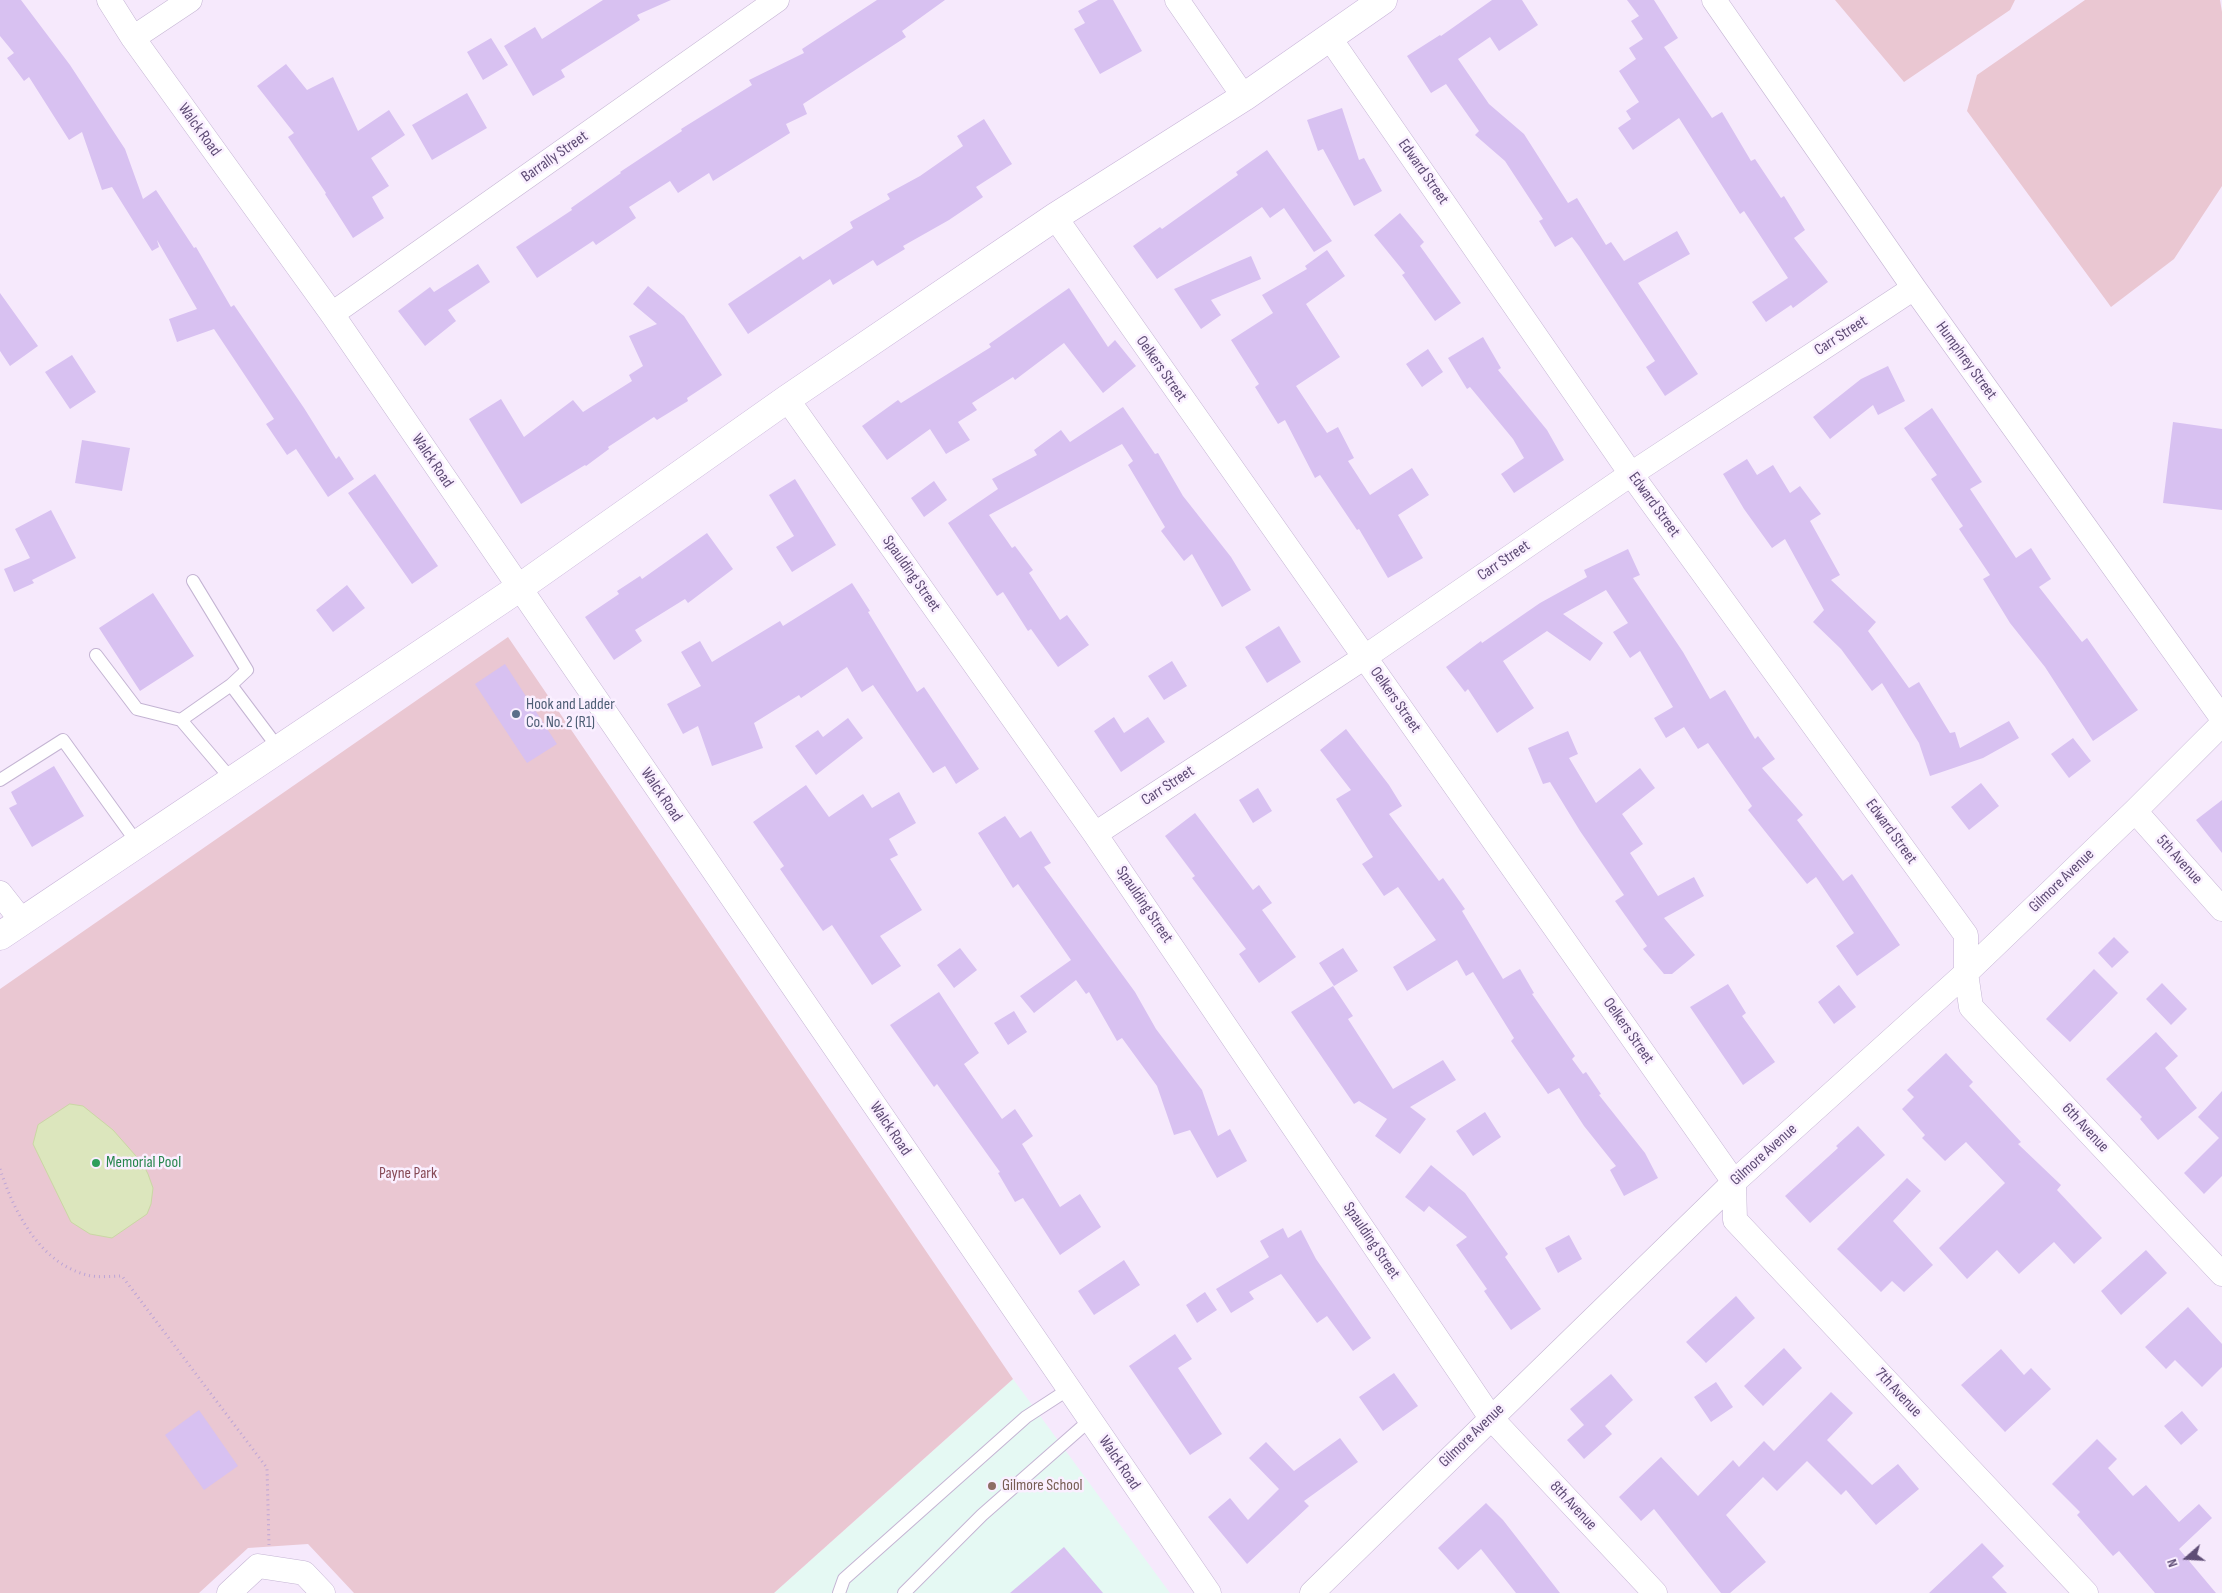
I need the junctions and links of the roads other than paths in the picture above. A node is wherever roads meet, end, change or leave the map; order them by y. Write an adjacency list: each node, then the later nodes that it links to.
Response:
1 (109, 0): 8 (street, Walck Road)
2 (190, 0): 8 (street)
3 (777, 0): 12 (street, Barrally Street)
4 (1177, 0): 9 (street)
5 (1383, 0): 7 (street)
6 (1714, 0): 11 (street, Humphrey Street)
7 (1329, 36): 9 (street); 14 (street, Edward Street)
8 (133, 38): 12 (street, Walck Road)
9 (1244, 97): 10 (street)
10 (1055, 217): 13 (street); 18 (street, Oelkers Street)
11 (1914, 288): 14 (street, Carr Street); 20 (street, Humphrey Street)
12 (332, 314): 16 (street, Walck Road)
13 (787, 399): 16 (street); 27 (street, Spaulding Street)
14 (1631, 474): 18 (street, Carr Street); 33 (street, Edward Street)
15 (193, 581): 19 (lane)
16 (519, 588): 23 (street); 36 (street, Walck Road)
17 (96, 655): 21 (lane)
18 (1365, 657): 27 (street, Carr Street); 34 (street, Oelkers Street)
19 (232, 685): 21 (lane); 23 (lane)
20 (2222, 718)
21 (181, 720): 25 (lane)
22 (2222, 724): 26 (street, Gilmore Avenue)
23 (279, 749): 25 (street)
24 (0, 780): 28 (lane)
25 (232, 780): 28 (street)
26 (2135, 811): 30 (street, 5th Avenue); 33 (street, Gilmore Avenue)
27 (1096, 834): 37 (street, Spaulding Street)
28 (138, 844): 31 (street)
29 (0, 893): 31 (street)
30 (2222, 909)
31 (22, 921): 32 (street)
32 (0, 936)
33 (1966, 973): 34 (street, Gilmore Avenue); 35 (street, 6th Avenue)
34 (1734, 1182): 37 (street, Gilmore Avenue); 46 (street, 7th Avenue)
35 (2222, 1274)
36 (1068, 1389): 38 (street, Walck Road); 41 (lane)
37 (1491, 1418): 44 (street, Gilmore Avenue); 45 (street, 8th Avenue)
38 (1090, 1420): 42 (lane); 43 (street, Walck Road)
39 (229, 1593): 40 (street)
40 (323, 1593)
41 (839, 1593)
42 (904, 1593)
43 (1209, 1593)
44 (1312, 1593)
45 (1655, 1593)
46 (2086, 1593)

